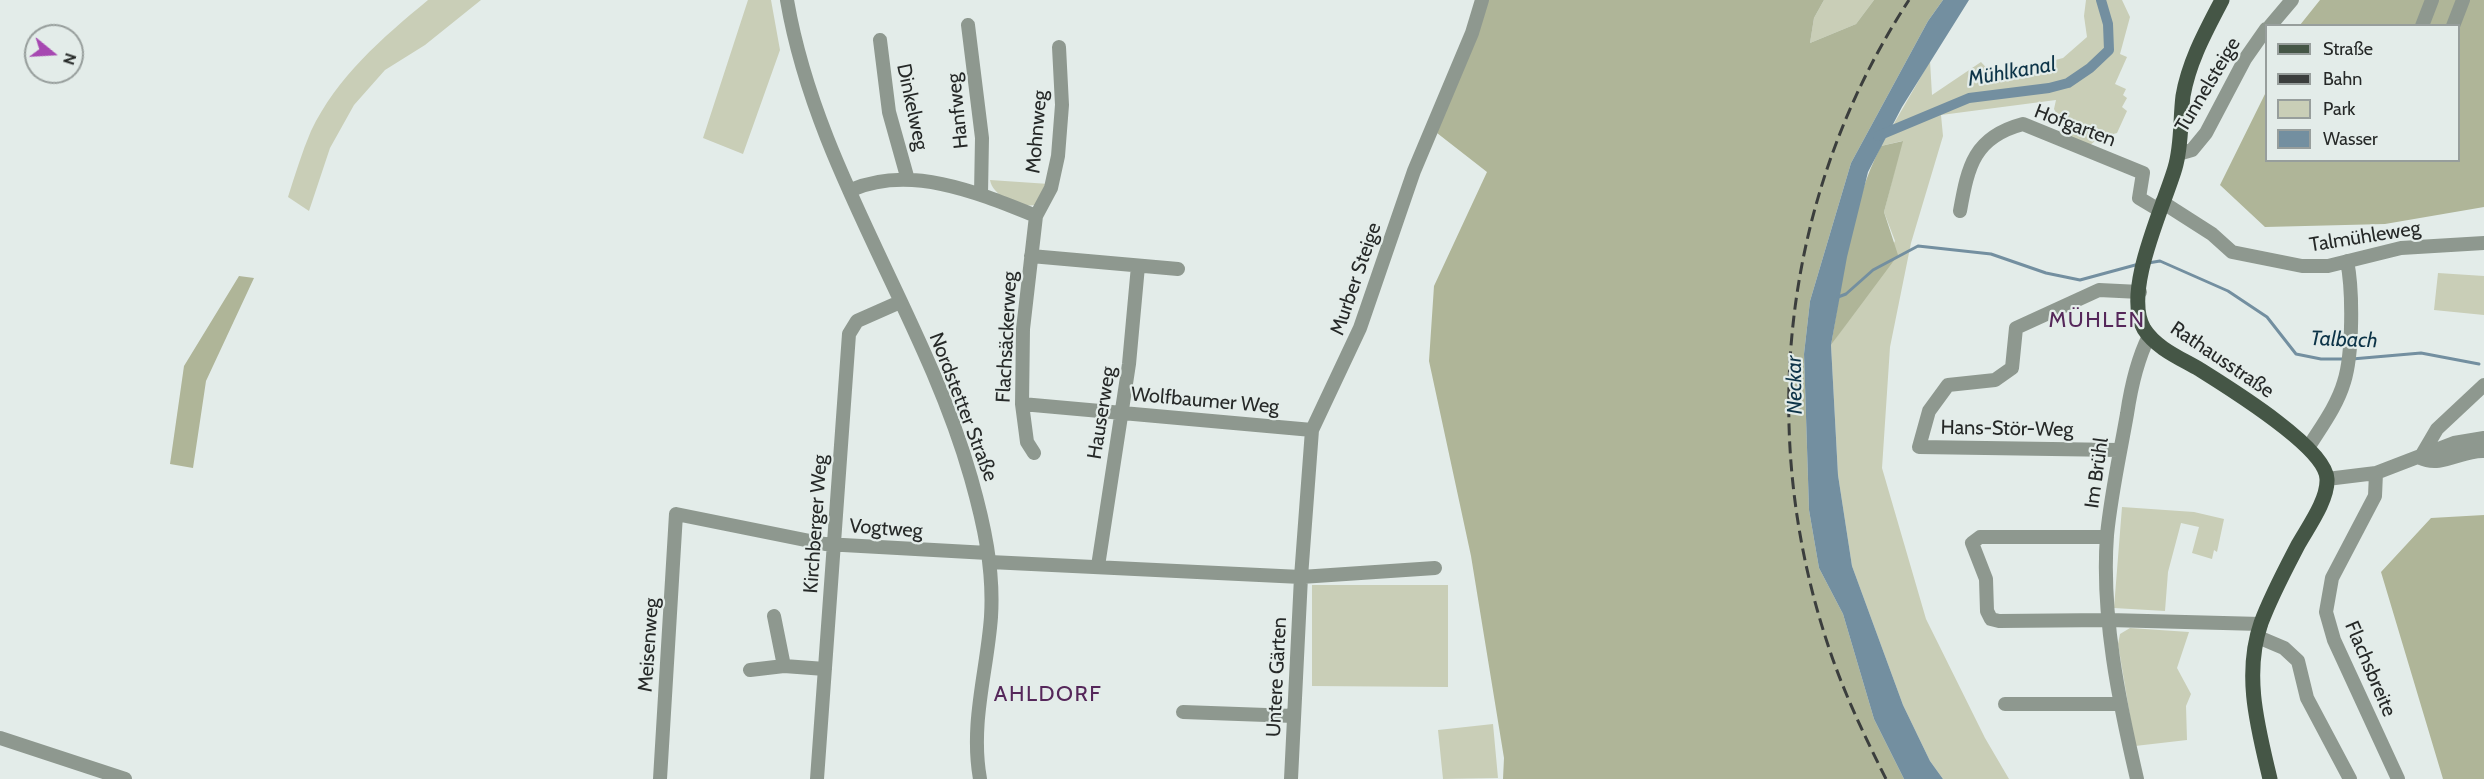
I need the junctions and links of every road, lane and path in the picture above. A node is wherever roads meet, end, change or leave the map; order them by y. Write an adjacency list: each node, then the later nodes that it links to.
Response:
1 (787, 0): 16 (street, Nordstetter Straße)
2 (1482, 0): 32 (street, Murber Steige)
3 (2222, 0): 14 (main road, Rathausstraße)
4 (2292, 0): 7 (street)
5 (2432, 0): 8 (street)
6 (2463, 0): 9 (street)
7 (2272, 24)
8 (2423, 24)
9 (2454, 24)
10 (968, 25): 17 (street, Hanfweg)
11 (2265, 30): 14 (street, Tunnelsteige)
12 (880, 40): 15 (street, Dinkelweg)
13 (1059, 47): 20 (street, Mohnweg)
14 (2178, 154): 18 (main road, Rathausstraße)
15 (908, 180): 16 (street); 17 (street)
16 (851, 190): 27 (street, Nordstetter Straße)
17 (981, 194): 20 (street)
18 (2161, 206): 19 (street, Hofgarten); 23 (street, Talmühleweg); 26 (main road, Rathausstraße)
19 (1960, 211)
20 (1036, 216): 22 (street, Flachsäckerweg)
21 (2484, 243): 23 (street, Talmühleweg)
22 (1031, 256): 24 (street); 30 (street, Flachsäckerweg)
23 (2347, 261): 34 (street)
24 (1138, 266): 25 (street); 31 (street, Hauserweg)
25 (1178, 269)
26 (2140, 292): 28 (main road, Rathausstraße); 35 (street, Hans-Stör-Weg)
27 (900, 303): 43 (street, Kirchberger Weg); 44 (street, Nordstetter Straße)
28 (2149, 336): 34 (main road, Rathausstraße); 35 (street, Im Brühl)
29 (2484, 385): 38 (street)
30 (1022, 404): 31 (street, Wolfbaumer Weg); 37 (street, Flachsäckerweg)
31 (1122, 413): 32 (street, Wolfbaumer Weg); 45 (street, Hauserweg)
32 (1312, 430): 47 (street, Murber Steige)
33 (2484, 438): 38 (street)
34 (2308, 448): 40 (main road, Rathausstraße)
35 (2118, 450): 42 (street, Im Brühl)
36 (2484, 451): 38 (street)
37 (1034, 453)
38 (2420, 458): 39 (street)
39 (2376, 473): 40 (street); 67 (street, Flachsbreite)
40 (2327, 479): 50 (main road)
41 (676, 514): 43 (street, Vogtweg); 60 (street, Meisenweg)
42 (2107, 537): 49 (street, Im Brühl); 49 (street)
43 (834, 545): 44 (street, Vogtweg); 52 (street, Kirchberger Weg)
44 (989, 557): 45 (street); 62 (street, Nordstetter Straße)
45 (1098, 566): 47 (street)
46 (1435, 568): 47 (street)
47 (1301, 577): 57 (street, Untere Gärten)
48 (774, 616): 51 (street)
49 (2109, 620): 50 (street); 55 (street, Im Brühl)
50 (2259, 630): 65 (main road); 66 (street)
51 (784, 666): 52 (street); 53 (street)
52 (825, 669): 61 (street, Kirchberger Weg)
53 (750, 670)
54 (2005, 704): 55 (street)
55 (2120, 704): 64 (street, Im Brühl)
56 (1183, 712): 57 (street)
57 (1294, 716): 63 (street, Untere Gärten)
58 (0, 738): 59 (street)
59 (125, 779)
60 (660, 779)
61 (817, 779)
62 (980, 779)
63 (1291, 779)
64 (2137, 779)
65 (2270, 779)
66 (2350, 779)
67 (2398, 779)

